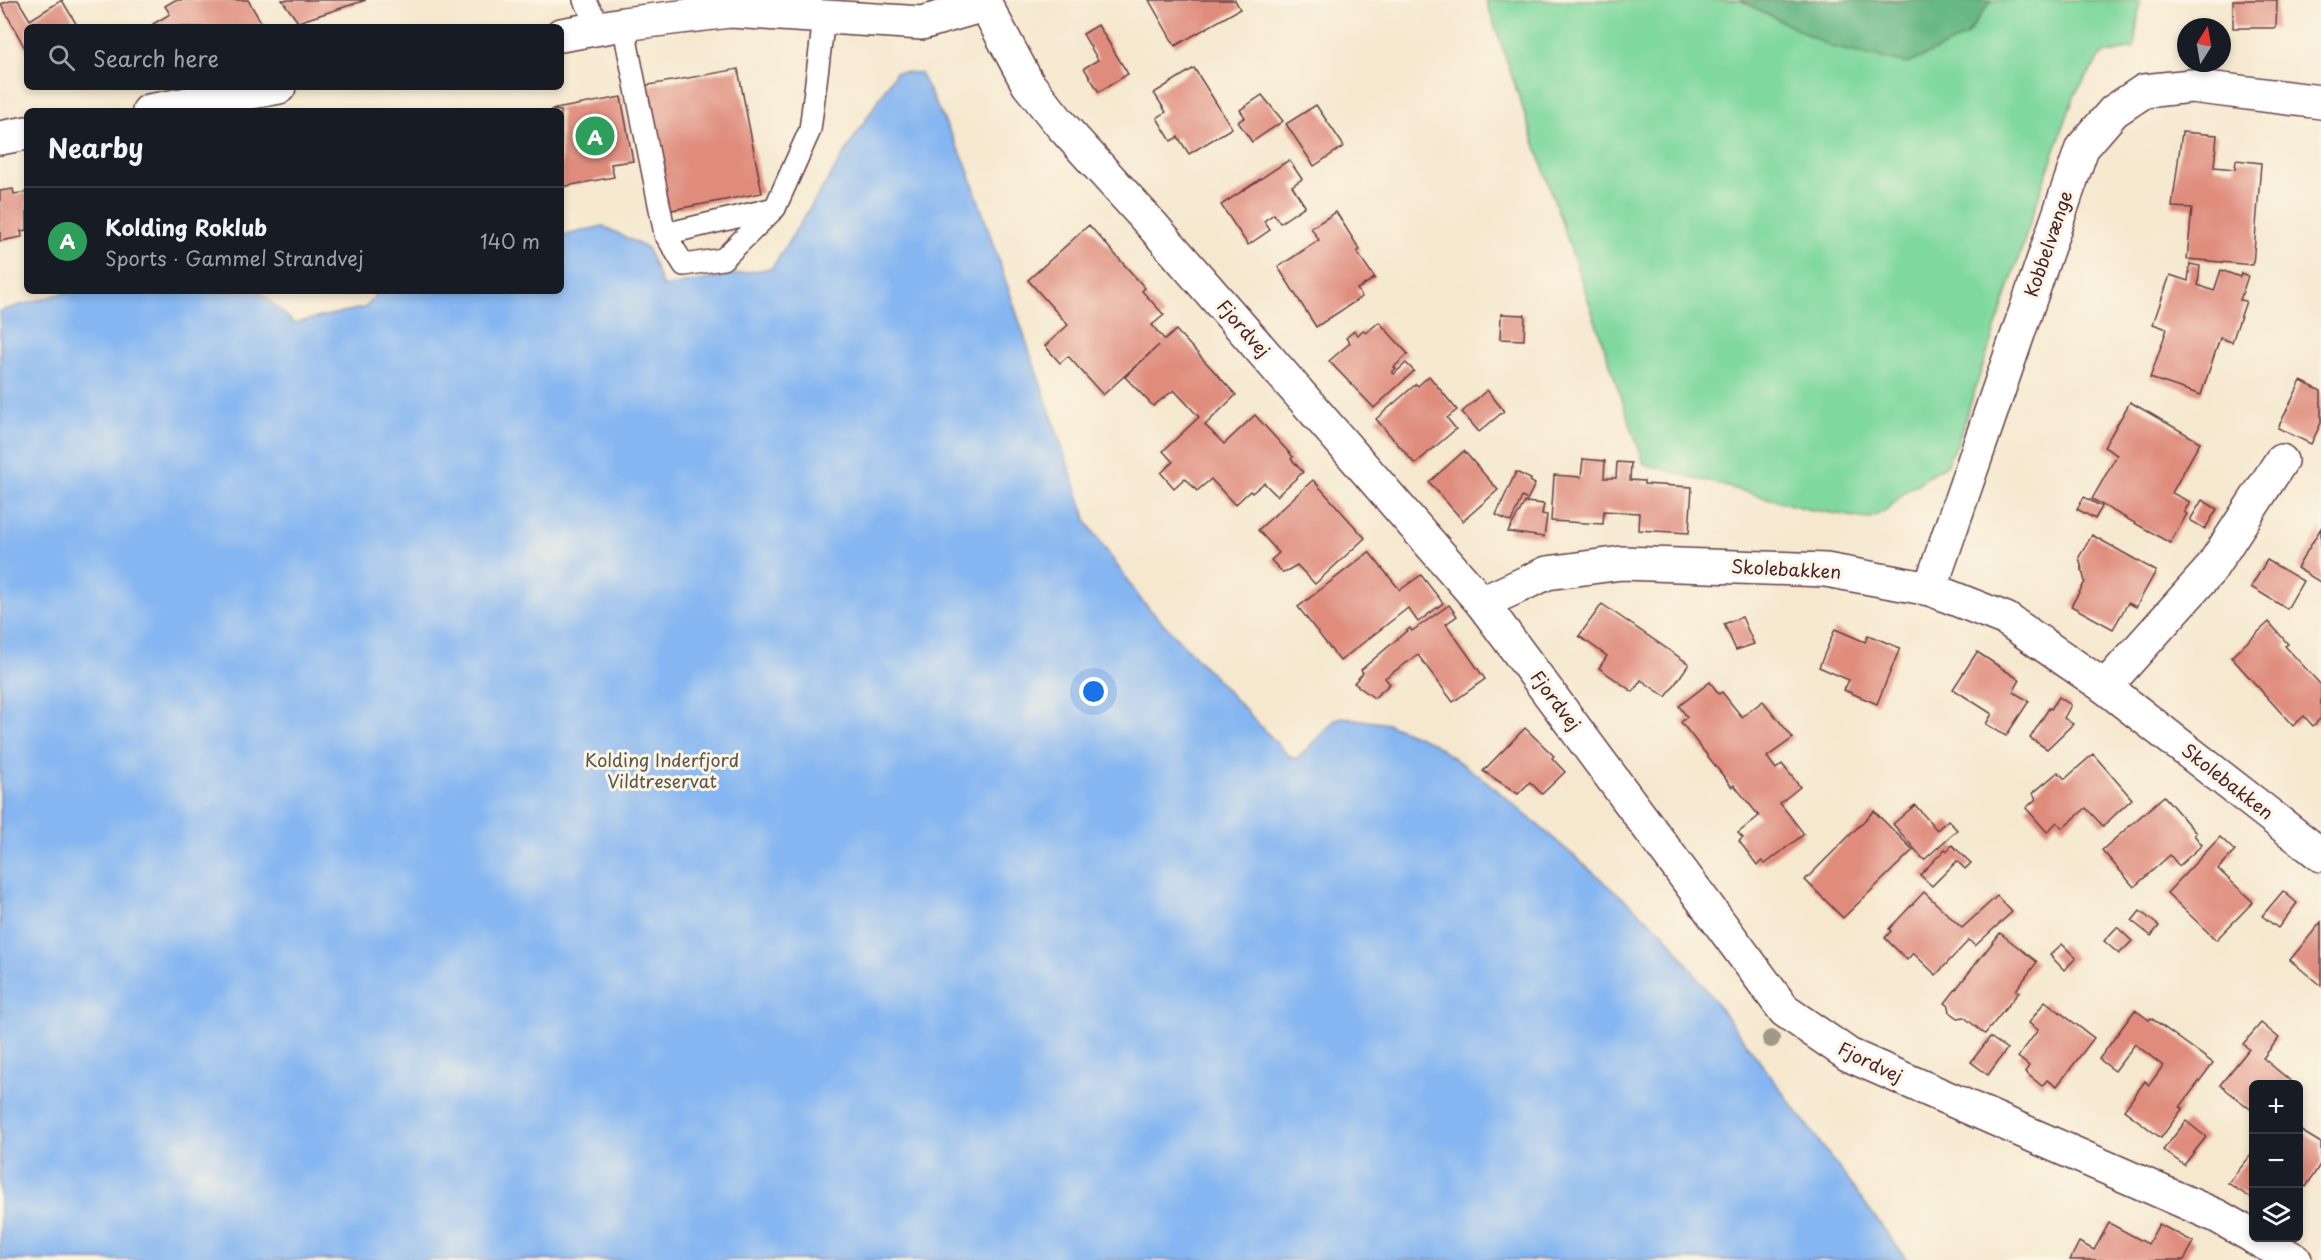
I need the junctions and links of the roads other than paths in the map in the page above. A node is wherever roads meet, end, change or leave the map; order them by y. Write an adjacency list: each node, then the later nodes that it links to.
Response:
1 (584, 0): 4 (lane)
2 (984, 2): 3 (street); 15 (street, Fjordvej)
3 (824, 18): 4 (street); 11 (lane)
4 (612, 26): 5 (street); 12 (lane)
5 (564, 34)
6 (263, 90): 8 (street)
7 (2321, 102): 14 (street, Kobbelvænge)
8 (165, 108)
9 (24, 134): 10 (street)
10 (0, 138)
11 (775, 208): 12 (lane); 12 (lane)
12 (665, 234)
13 (2281, 461): 16 (street)
14 (1930, 589): 15 (street, Skolebakken); 16 (street, Skolebakken)
15 (1482, 603): 18 (street, Fjordvej)
16 (2105, 687): 17 (street, Skolebakken)
17 (2321, 855)
18 (2249, 1234)
19 (2263, 1242): 20 (street, Fjordvej)
20 (2295, 1260)

